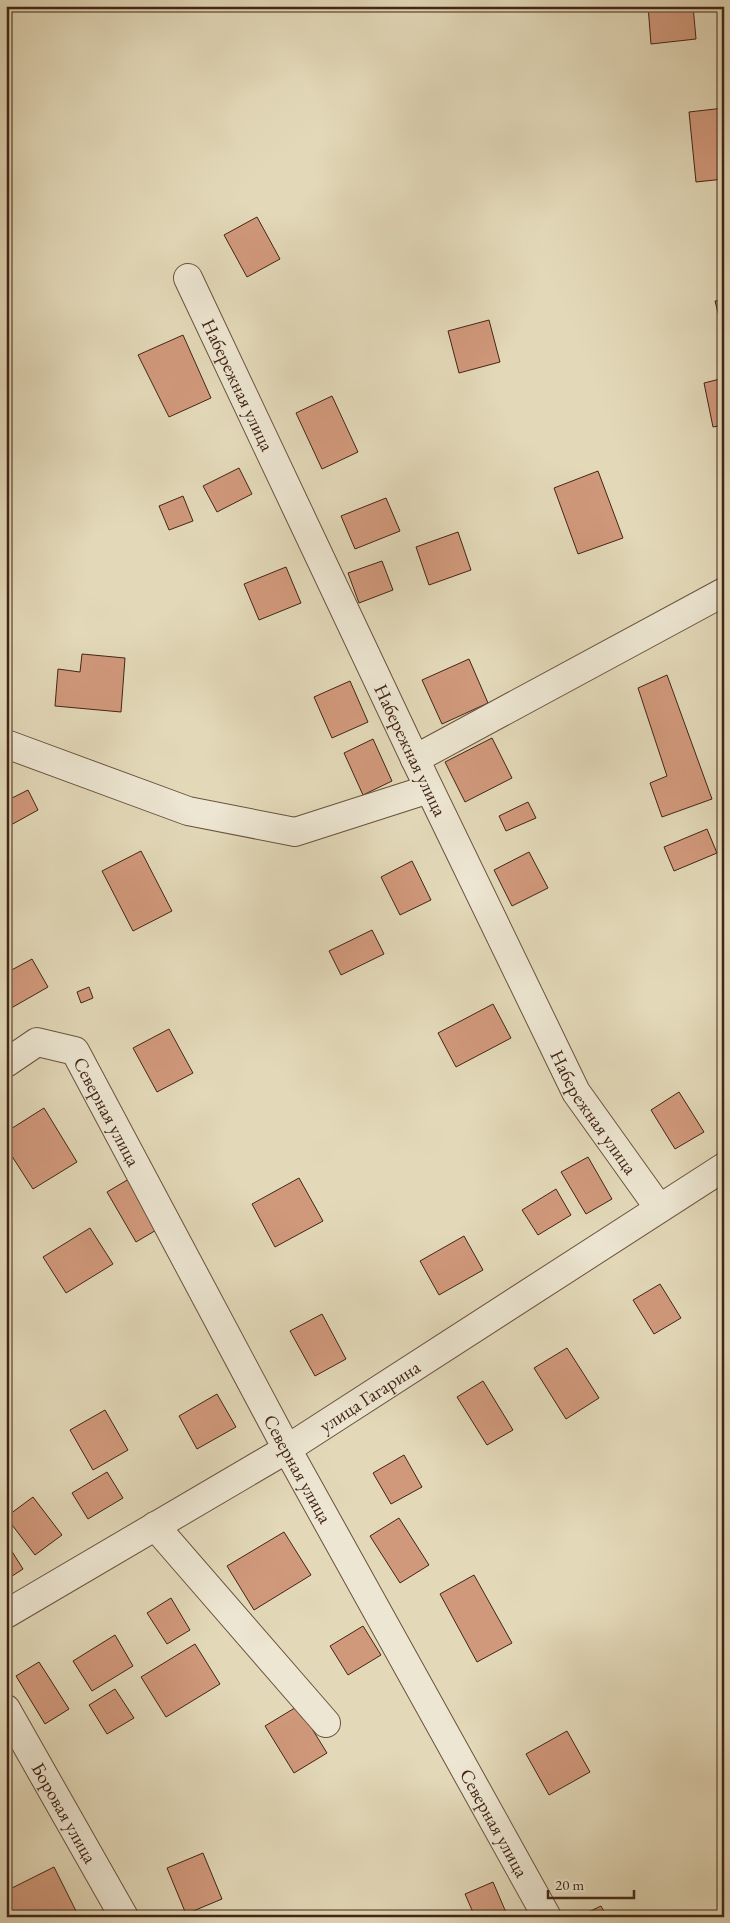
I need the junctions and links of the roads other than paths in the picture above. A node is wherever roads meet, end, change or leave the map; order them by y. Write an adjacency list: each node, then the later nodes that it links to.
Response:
1 (188, 278): 4 (street, Набережная улица)
2 (724, 592): 4 (street)
3 (6, 744): 5 (street)
4 (415, 759): 5 (street, Набережная улица)
5 (429, 789): 8 (street, Набережная улица)
6 (6, 1063): 9 (street, Северная улица)
7 (724, 1167): 8 (street, улица Гагарина)
8 (660, 1208): 9 (street, улица Гагарина)
9 (287, 1449): 10 (street, улица Гагарина); 15 (street, Северная улица)
10 (155, 1526): 11 (street, улица Гагарина); 13 (street)
11 (6, 1614)
12 (6, 1709): 14 (street, Боровая улица)
13 (326, 1723)
14 (124, 1917)
15 (547, 1917)

